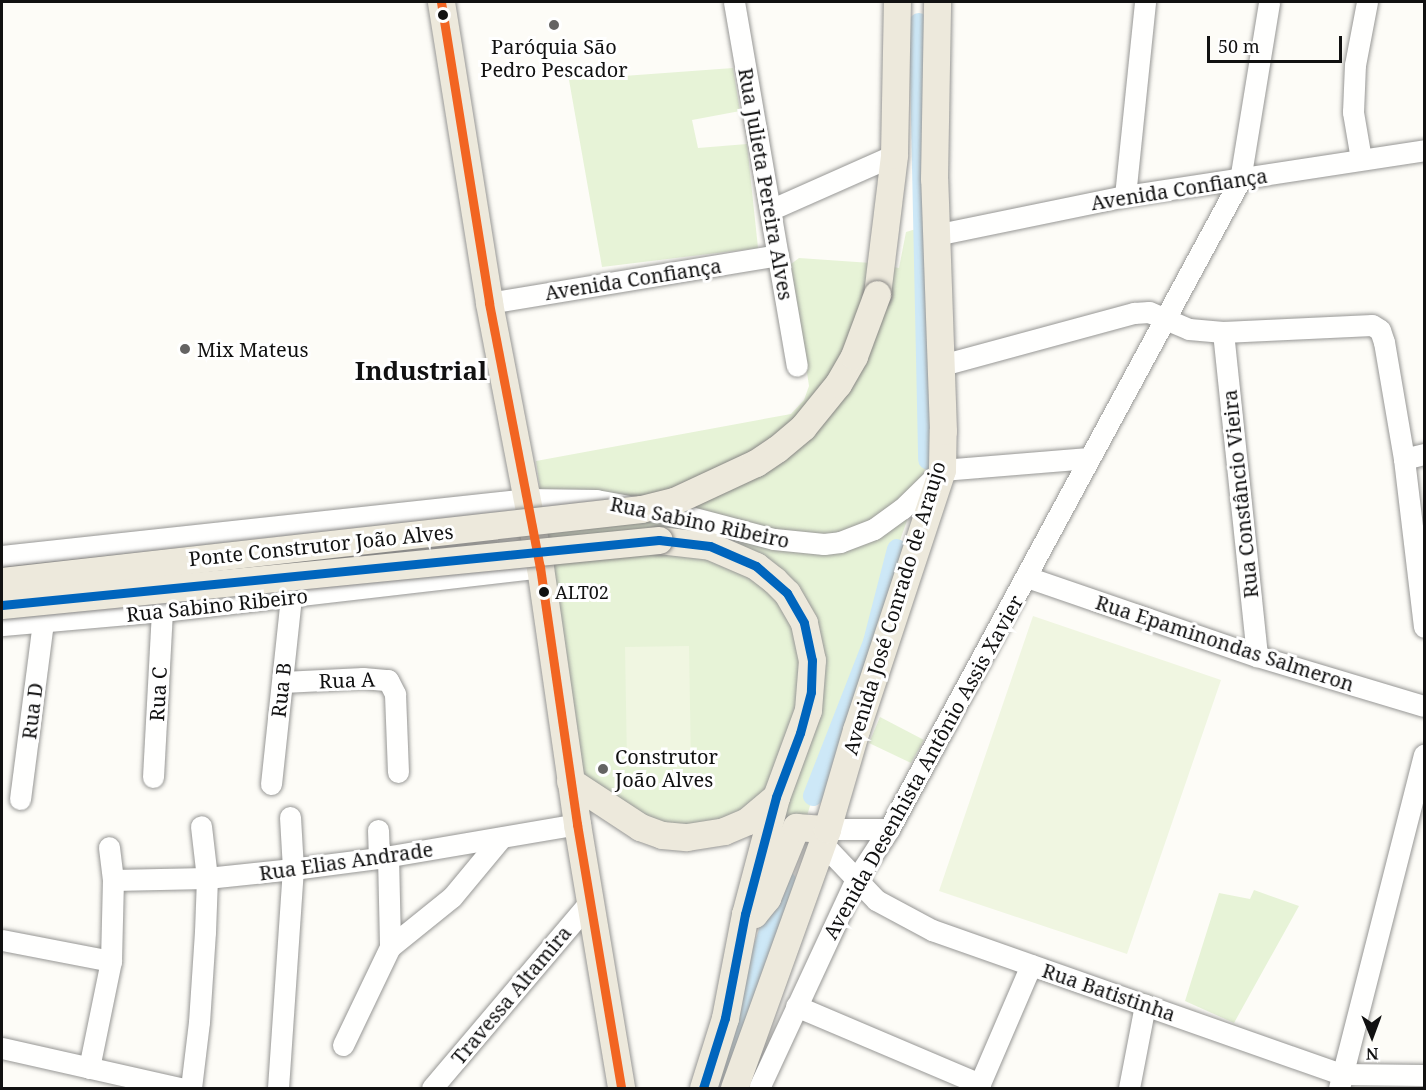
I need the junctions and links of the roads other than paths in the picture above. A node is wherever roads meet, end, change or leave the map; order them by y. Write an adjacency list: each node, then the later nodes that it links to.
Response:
1 (441, 2): 16 (main road)
2 (734, 2): 13 (street, Rua Julieta Pereira Alves)
3 (897, 2): 9 (main road)
4 (1145, 2): 12 (street)
5 (1269, 2): 11 (street, Avenida Desenhista Antônio Assis Xavier)
6 (1367, 2): 10 (street)
7 (935, 5): 14 (main road, Avenida José Conrado de Araujo)
8 (1425, 150): 10 (street, Avenida Confiança)
9 (894, 155): 13 (street); 29 (main road, Ponte Construtor João Alves, bridge)
10 (1361, 159): 11 (street, Avenida Confiança)
11 (1240, 180): 12 (street, Avenida Confiança); 17 (street, Avenida Desenhista Antônio Assis Xavier)
12 (1125, 196): 14 (street, Avenida Confiança)
13 (770, 210): 15 (street, Rua Julieta Pereira Alves)
14 (935, 235): 19 (main road, Avenida José Conrado de Araujo)
15 (778, 255): 16 (street, Avenida Confiança); 20 (street, Rua Julieta Pereira Alves)
16 (489, 303): 25 (main road)
17 (1166, 320): 18 (street); 19 (street); 22 (street, Avenida Desenhista Antônio Assis Xavier)
18 (1223, 332): 23 (street); 36 (street, Rua Constâncio Vieira)
19 (942, 365): 24 (main road, Avenida José Conrado de Araujo)
20 (797, 366)
21 (1425, 454): 23 (street)
22 (1089, 458): 24 (street); 28 (street, Avenida Desenhista Antônio Assis Xavier)
23 (1404, 459): 35 (street)
24 (942, 470): 25 (street, Rua Sabino Ribeiro); 51 (main road, Avenida José Conrado de Araujo)
25 (528, 499): 26 (street, Rua Sabino Ribeiro); 27 (main road)
26 (2, 556)
27 (540, 567): 30 (street, Rua Sabino Ribeiro); 42 (main road)
28 (1027, 577): 36 (street, Rua Epaminondas Salmeron); 49 (street, Avenida Desenhista Antônio Assis Xavier)
29 (2, 581)
30 (291, 597): 32 (street, Rua Sabino Ribeiro); 37 (street, Rua B)
31 (2, 605): 44 (main road, Ponte Construtor João Alves, bridge)
32 (162, 611): 33 (street, Rua Sabino Ribeiro); 41 (street, Rua C)
33 (43, 623): 34 (street, Rua Sabino Ribeiro); 45 (street, Rua D)
34 (2, 625)
35 (1425, 627)
36 (1257, 656): 38 (street, Rua Epaminondas Salmeron)
37 (283, 682): 40 (street, Rua A); 43 (street, Rua B)
38 (1425, 706)
39 (1425, 755): 71 (street)
40 (398, 772)
41 (153, 777)
42 (570, 781): 44 (main road); 47 (main road)
43 (270, 784)
44 (776, 797): 60 (main road)
45 (20, 799)
46 (290, 817): 55 (street)
47 (576, 824): 52 (street, Rua Elias Andrade); 59 (main road)
48 (201, 826): 56 (street)
49 (889, 829): 51 (street); 58 (street, Avenida Desenhista Antônio Assis Xavier)
50 (378, 830): 54 (street)
51 (824, 836): 58 (street, Rua Batistinha); 60 (main road); 79 (main road, Avenida José Conrado de Araujo)
52 (501, 838): 54 (street, Rua Elias Andrade); 62 (street)
53 (109, 847): 57 (street)
54 (384, 857): 55 (street, Rua Elias Andrade); 62 (street)
55 (293, 869): 56 (street, Rua Elias Andrade); 75 (street)
56 (207, 878): 57 (street, Rua Elias Andrade); 74 (street)
57 (113, 880): 63 (street)
58 (855, 881): 64 (street, Rua Batistinha); 66 (street, Avenida Desenhista Antônio Assis Xavier)
59 (590, 902): 76 (street, Travessa Altamira); 77 (main road)
60 (745, 914): 78 (main road)
61 (2, 940): 63 (street)
62 (390, 947): 67 (street)
63 (111, 961): 69 (street)
64 (1031, 965): 65 (street, Rua Batistinha); 72 (street)
65 (1145, 1005): 71 (street, Rua Batistinha); 81 (street)
66 (796, 1006): 72 (street); 80 (street, Avenida Desenhista Antônio Assis Xavier)
67 (343, 1044)
68 (2, 1048): 69 (street)
69 (89, 1068): 73 (street)
70 (1425, 1075): 71 (street, Rua Batistinha)
71 (1340, 1081)
72 (979, 1087)
73 (180, 1089)
74 (191, 1089)
75 (278, 1089)
76 (432, 1089)
77 (621, 1089)
78 (703, 1089)
79 (734, 1089)
80 (759, 1089)
81 (1129, 1089)

